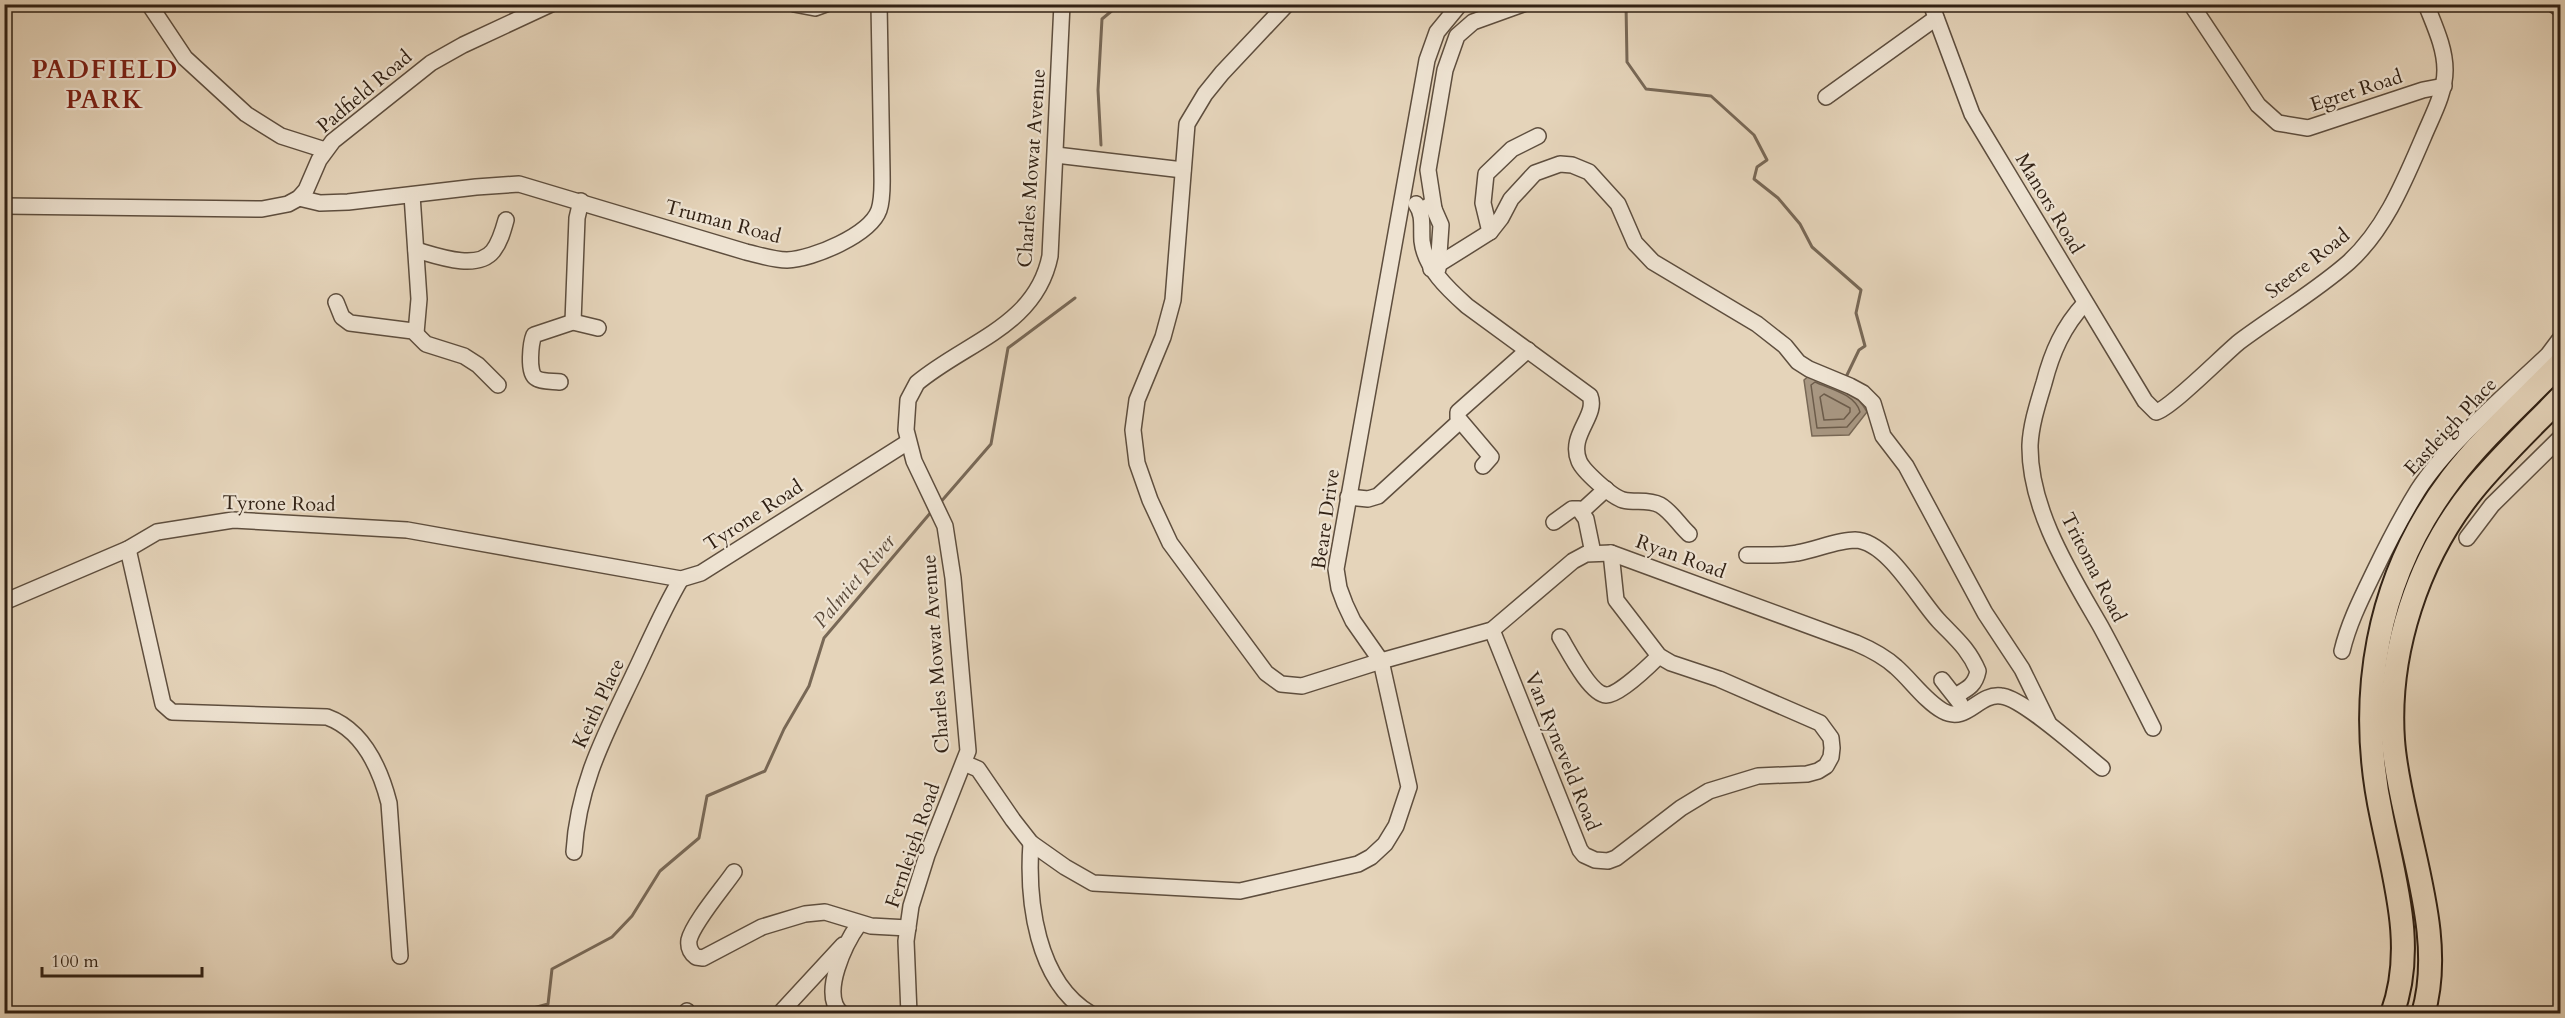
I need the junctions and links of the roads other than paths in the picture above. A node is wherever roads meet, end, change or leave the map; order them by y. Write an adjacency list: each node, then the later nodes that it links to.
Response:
1 (149, 4): 18 (street)
2 (551, 4): 18 (street, Padfield Road)
3 (794, 4): 4 (street)
4 (826, 4)
5 (879, 4): 23 (street, Truman Road)
6 (1062, 4): 19 (street, Charles Mowat Avenue)
7 (1287, 4): 20 (street)
8 (1523, 4): 26 (street)
9 (2191, 4): 15 (street, Egret Road)
10 (2426, 4): 15 (street, Steere Road)
11 (2553, 4): 13 (street)
12 (1456, 5): 24 (street, Beare Drive)
13 (2560, 9)
14 (1934, 11): 16 (street); 32 (street, Manors Road)
15 (2444, 86): 42 (street, Steere Road)
16 (1826, 97)
17 (1538, 136): 28 (street)
18 (325, 150): 22 (street, Padfield Road)
19 (1056, 155): 20 (street); 45 (street, Charles Mowat Avenue)
20 (1183, 170): 63 (street)
21 (412, 195): 22 (street, Truman Road); 23 (street, Truman Road); 29 (street)
22 (299, 198): 25 (street)
23 (581, 201): 33 (street)
24 (1409, 203): 26 (street); 30 (street); 48 (street, Beare Drive)
25 (4, 206)
26 (1434, 209): 30 (street)
27 (506, 220): 29 (street)
28 (1490, 232): 30 (street); 67 (street)
29 (416, 250): 35 (street)
30 (1436, 269): 37 (street)
31 (336, 302): 35 (street)
32 (2085, 303): 42 (street, Manors Road); 68 (street, Tritoma Road)
33 (573, 322): 34 (street); 39 (street)
34 (598, 328)
35 (416, 333): 40 (street)
36 (2560, 339): 61 (street, Eastleigh Place)
37 (1528, 350): 43 (street); 47 (street)
38 (2560, 364): 82 (highway)
39 (560, 382)
40 (498, 384)
41 (2560, 398): 83 (highway)
42 (2156, 412)
43 (1460, 421): 46 (street); 48 (street)
44 (2560, 438): 52 (street)
45 (908, 442): 57 (street, Tyrone Road); 69 (street, Charles Mowat Avenue)
46 (1483, 466)
47 (1606, 489): 49 (street); 51 (street)
48 (1348, 497): 63 (street, Beare Drive)
49 (1582, 511): 50 (street); 54 (street)
50 (1554, 522)
51 (1689, 534)
52 (2467, 538)
53 (128, 549): 57 (street, Tyrone Road); 58 (street, Tyrone Road); 77 (street)
54 (1593, 553): 55 (street, Ryan Road); 59 (street, Ryan Road)
55 (1611, 553): 62 (street); 66 (street, Ryan Road)
56 (1747, 555): 65 (street)
57 (681, 579): 72 (street, Keith Place)
58 (4, 602)
59 (1492, 630): 62 (street, Van Ryneveld Road); 63 (street, Ryan Road)
60 (1560, 637): 62 (street)
61 (2342, 651)
62 (1659, 656)
63 (1382, 661): 71 (street)
64 (1942, 680): 65 (street)
65 (1954, 696): 66 (street)
66 (1965, 713): 67 (street)
67 (2050, 726): 70 (street)
68 (2153, 728)
69 (964, 763): 71 (street); 75 (street, Fernleigh Road)
70 (2102, 768)
71 (1031, 843): 81 (street)
72 (574, 852)
73 (734, 872): 74 (street)
74 (859, 924): 75 (street); 76 (street)
75 (908, 928): 80 (street, Fernleigh Road)
76 (845, 943): 78 (street); 79 (street)
77 (400, 956)
78 (783, 1011)
79 (842, 1014)
80 (909, 1014)
81 (1091, 1014)
82 (2392, 1014)
83 (2423, 1014)

